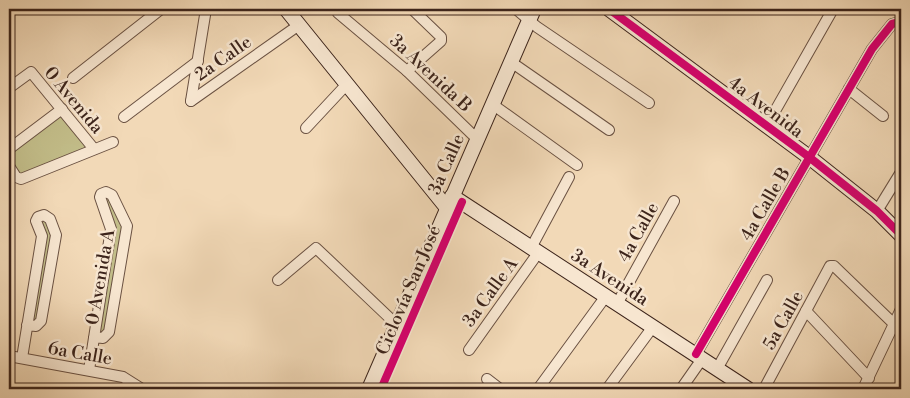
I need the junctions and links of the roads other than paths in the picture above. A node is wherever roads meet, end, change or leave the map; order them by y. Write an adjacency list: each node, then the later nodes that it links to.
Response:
1 (161, 9): 15 (street)
2 (206, 9): 12 (street)
3 (286, 9): 10 (street, 3a Avenida)
4 (412, 9): 14 (street)
5 (516, 9): 9 (street)
6 (609, 9): 24 (street, 4a Avenida)
7 (833, 9): 24 (street)
8 (338, 13): 14 (street, 3a Avenida B)
9 (532, 15): 13 (street, 3a Calle); 19 (street)
10 (299, 25): 12 (street, 2a Calle); 16 (street, 3a Avenida)
11 (899, 25): 18 (street, 4a Calle B)
12 (198, 61): 23 (street)
13 (510, 62): 20 (street, 3a Calle); 26 (street)
14 (407, 71): 27 (street, 3a Avenida B)
15 (73, 78)
16 (346, 84): 25 (street); 37 (street, 3a Avenida)
17 (9, 88): 21 (street, 0 Avenida)
18 (849, 89): 22 (street); 31 (street, 4a Calle B)
19 (650, 103)
20 (492, 104): 27 (street, 3a Calle); 32 (street)
21 (62, 109): 29 (street); 30 (street, 0 Avenida)
22 (883, 116)
23 (124, 117)
24 (767, 126): 31 (street, 4a Avenida)
25 (306, 128)
26 (609, 130)
27 (477, 139): 37 (street, 3a Calle)
28 (113, 142): 30 (street)
29 (9, 149)
30 (94, 149): 33 (street)
31 (809, 157): 38 (street, 4a Avenida); 52 (street, 4a Calle B)
32 (577, 165)
33 (9, 166)
34 (901, 172): 38 (street)
35 (569, 177): 40 (street, 3a Calle A)
36 (674, 201): 43 (street, 4a Calle)
37 (449, 202): 40 (street, 3a Avenida); 46 (street, 3a Calle)
38 (877, 211): 39 (street, 4a Avenida)
39 (901, 235)
40 (535, 251): 43 (street, 3a Avenida); 51 (street, 3a Calle A)
41 (278, 280): 46 (street)
42 (767, 280): 55 (street)
43 (612, 300): 49 (street, 3a Avenida); 62 (street, 4a Calle)
44 (901, 308): 47 (street)
45 (806, 311): 47 (street, 5a Calle); 57 (street); 66 (street, 5a Calle)
46 (396, 324): 60 (street, 3a Calle)
47 (894, 324): 57 (street)
48 (27, 325): 48 (street); 54 (street)
49 (652, 328): 52 (street, 3a Avenida); 63 (street)
50 (94, 336): 50 (street, 0 Avenida A); 56 (street, 0 Avenida A)
51 (469, 350)
52 (699, 356): 55 (street, 3a Avenida); 64 (street, 4a Calle B)
53 (9, 358): 54 (street, 6a Calle)
54 (22, 358): 56 (street, 6a Calle)
55 (717, 369): 65 (street, 3a Avenida)
56 (89, 370): 59 (street, 6a Calle)
57 (869, 378): 67 (street)
58 (487, 379): 61 (street)
59 (142, 389)
60 (368, 389)
61 (500, 389)
62 (538, 389)
63 (608, 389)
64 (681, 389)
65 (748, 389)
66 (764, 389)
67 (863, 389)

